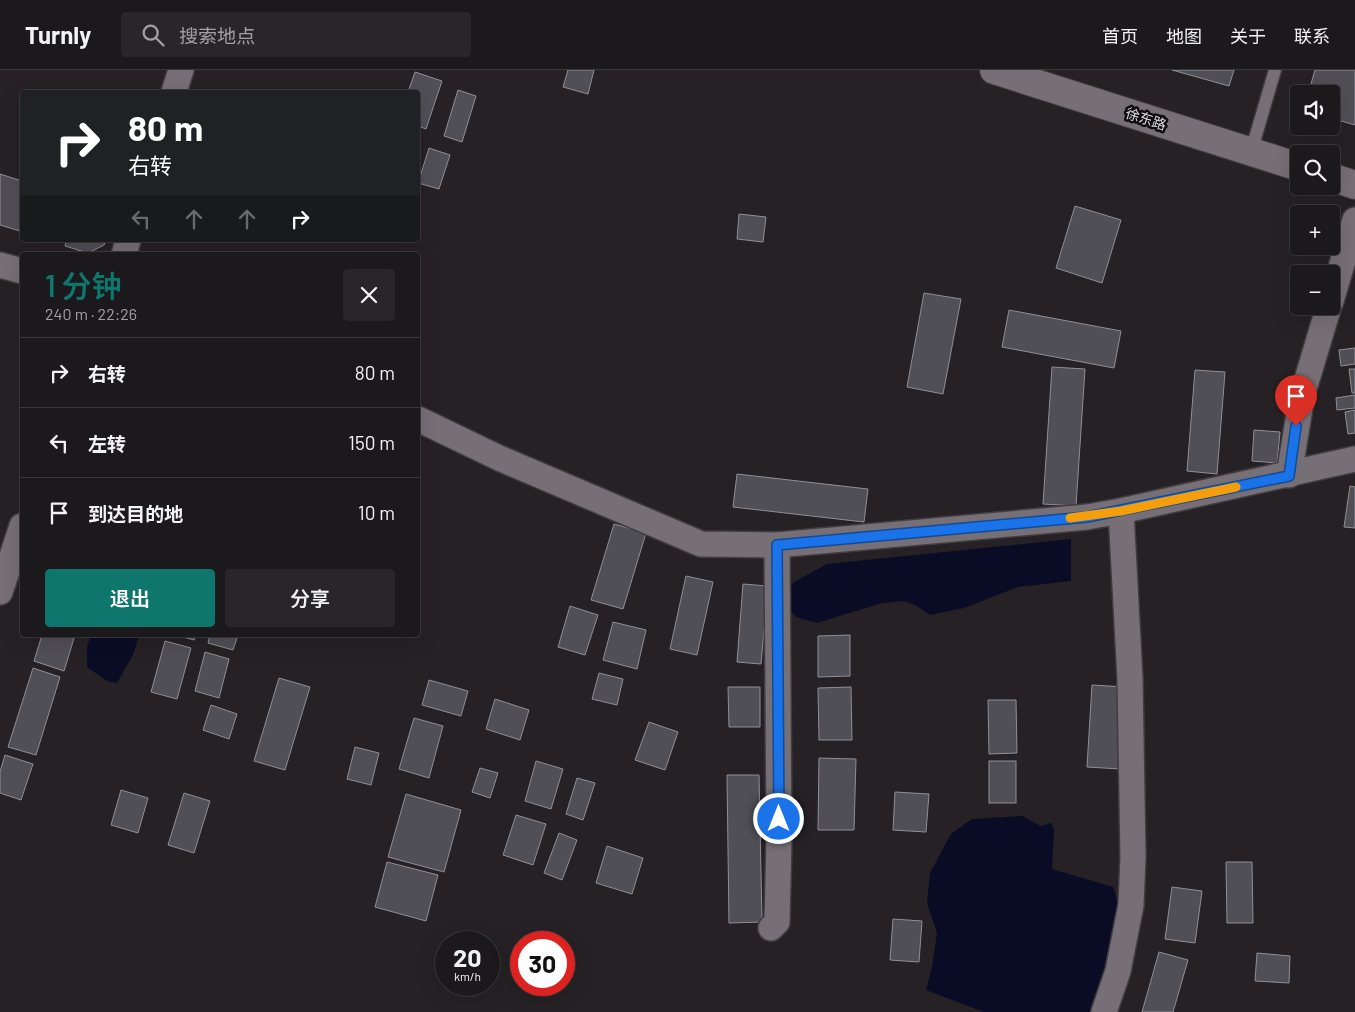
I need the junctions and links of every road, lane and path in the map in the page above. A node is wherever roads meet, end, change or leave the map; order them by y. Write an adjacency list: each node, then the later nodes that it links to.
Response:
1 (181, 70): 4 (street)
2 (994, 70): 5 (street, 徐东路)
3 (1275, 70): 5 (lane)
4 (175, 90)
5 (1251, 152): 6 (street, 徐东路)
6 (1290, 164)
7 (1340, 180): 8 (street)
8 (1355, 185)
9 (1355, 220): 12 (street)
10 (0, 265): 11 (street)
11 (20, 270)
12 (1340, 271)
13 (1327, 315): 16 (street)
14 (420, 421): 19 (street)
15 (1355, 459): 16 (street)
16 (1289, 476): 17 (street)
17 (1121, 511): 19 (street); 22 (street)
18 (20, 532): 20 (street)
19 (777, 545): 21 (street)
20 (0, 592)
21 (771, 928)
22 (1104, 1012)

